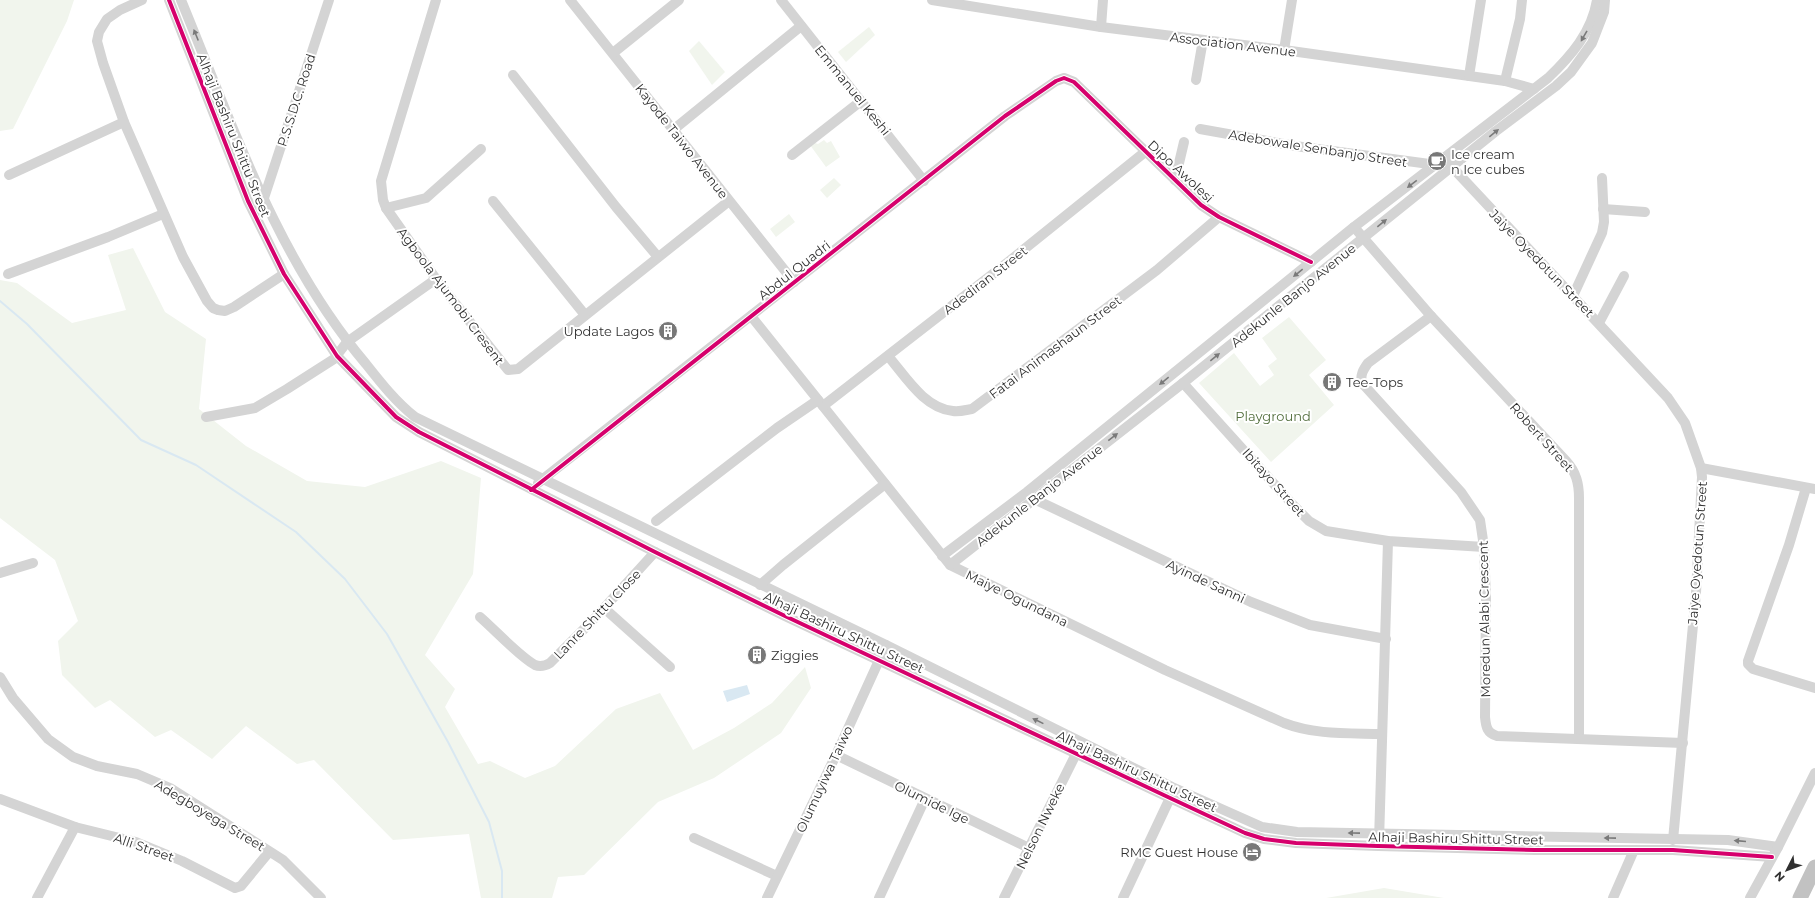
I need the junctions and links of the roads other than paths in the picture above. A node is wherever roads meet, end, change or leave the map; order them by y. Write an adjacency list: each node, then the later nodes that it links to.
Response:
1 (142, 0): 28 (street)
2 (169, 0): 46 (street, Alhaji Bashiru Shittu Street)
3 (181, 0): 42 (street, Alhaji Bashiru Shittu Street, one-way to 3)
4 (329, 0): 42 (street, P.S.S.D.C. Road)
5 (436, 0): 45 (street, Agboola Ajumobi Cresent)
6 (570, 0): 20 (street, Kayode Taiwo Avenue)
7 (679, 0): 20 (street)
8 (781, 0): 16 (street, Emmanuel Keshi)
9 (932, 0): 17 (street, Association Avenue)
10 (1103, 0): 17 (street)
11 (1292, 0): 19 (street)
12 (1481, 0): 22 (street)
13 (1522, 0): 24 (street)
14 (1597, 0): 26 (street, Adekunle Banjo Avenue, one-way to 26)
15 (1605, 0): 37 (street, Adekunle Banjo Avenue, one-way to 15)
16 (801, 26): 27 (street, Emmanuel Keshi); 30 (street)
17 (1101, 27): 18 (street, Association Avenue)
18 (1202, 40): 19 (street, Association Avenue); 23 (street)
19 (1284, 50): 22 (street, Association Avenue)
20 (613, 53): 30 (street, Kayode Taiwo Avenue)
21 (513, 75): 53 (street)
22 (1469, 76): 24 (street, Association Avenue)
23 (1196, 80)
24 (1505, 81): 26 (street, Association Avenue)
25 (1074, 82): 33 (street, Dipo Awolesi); 40 (street, Abdul Quadri)
26 (1534, 89): 35 (street, Adekunle Banjo Avenue)
27 (861, 101): 34 (street); 40 (street, Emmanuel Keshi)
28 (124, 122): 38 (street); 49 (street)
29 (1200, 129): 36 (street, Adebowale Senbanjo Street)
30 (673, 130): 44 (street, Kayode Taiwo Avenue)
31 (1184, 142): 41 (street)
32 (481, 149): 45 (street)
33 (1145, 152): 41 (street, Dipo Awolesi); 67 (street, Adediran Street)
34 (792, 155)
35 (1446, 158): 36 (street, Adekunle Banjo Avenue); 37 (street, Jaiye Oyedotun Street)
36 (1437, 165): 51 (street, Adekunle Banjo Avenue, one-way to 51)
37 (1452, 167): 52 (street, Adekunle Banjo Avenue, one-way to 37); 60 (street, Jaiye Oyedotun Street)
38 (8, 175)
39 (1602, 178): 47 (street)
40 (924, 180): 59 (street, Abdul Quadri)
41 (1175, 180): 50 (street, Dipo Awolesi)
42 (263, 201): 46 (street); 65 (street, Alhaji Bashiru Shittu Street)
43 (493, 201): 61 (street)
44 (729, 201): 53 (street, Agboola Ajumobi Cresent); 59 (street, Kayode Taiwo Avenue)
45 (386, 208): 58 (street, Agboola Ajumobi Cresent)
46 (252, 209): 56 (street, Alhaji Bashiru Shittu Street)
47 (1604, 209): 48 (street); 60 (street)
48 (1645, 212)
49 (163, 214): 55 (street); 56 (street)
50 (1219, 217): 54 (street, Dipo Awolesi); 67 (street, Fatai Animashaun Street)
51 (1354, 227): 52 (street, Robert Street); 54 (street, Adekunle Banjo Avenue)
52 (1364, 238): 63 (street, Robert Street); 68 (street, Adekunle Banjo Avenue, one-way to 52)
53 (658, 257): 61 (street, Agboola Ajumobi Cresent)
54 (1312, 262): 81 (street, Adekunle Banjo Avenue, one-way to 81)
55 (8, 274)
56 (284, 274): 66 (street, Alhaji Bashiru Shittu Street)
57 (1624, 276): 64 (street)
58 (436, 279): 61 (street, Agboola Ajumobi Cresent); 65 (street)
59 (794, 282): 62 (street, Abdul Quadri)
60 (1573, 296): 64 (street, Jaiye Oyedotun Street)
61 (585, 315)
62 (751, 316): 69 (street, Maiye Ogundana); 72 (street, Abdul Quadri)
63 (1431, 316): 79 (street, Moredun Alabi Crescent); 95 (street, Robert Street)
64 (1599, 322): 71 (street, Jaiye Oyedotun Street)
65 (347, 342): 66 (street); 72 (street, Alhaji Bashiru Shittu Street)
66 (337, 356): 70 (street); 75 (street, Alhaji Bashiru Shittu Street)
67 (888, 356): 69 (street, Adediran Street)
68 (1183, 383): 76 (street, Adekunle Banjo Avenue, one-way to 68); 78 (street, Ibitayo Street)
69 (821, 403): 73 (street, Maiye Ogundana); 77 (street, Adediran Street)
70 (206, 417)
71 (1701, 468): 74 (street); 96 (street, Jaiye Oyedotun Street)
72 (543, 479): 75 (street, Abdul Quadri); 85 (street, Alhaji Bashiru Shittu Street)
73 (885, 484): 81 (street, Maiye Ogundana); 85 (street)
74 (1810, 488): 93 (street)
75 (532, 490): 80 (street, Alhaji Bashiru Shittu Street)
76 (1034, 499): 83 (street, Adekunle Banjo Avenue); 88 (street, Ayinde Sanni)
77 (656, 521)
78 (1388, 541): 79 (street, Ibitayo Street); 88 (street)
79 (1484, 547): 95 (street, Moredun Alabi Crescent)
80 (655, 552): 86 (street, Lanre Shittu Close); 90 (street, Alhaji Bashiru Shittu Street)
81 (942, 556): 83 (street, Maiye Ogundana)
82 (33, 563): 84 (street)
83 (950, 565): 94 (street, Maiye Ogundana)
84 (0, 573)
85 (760, 585): 89 (street, Alhaji Bashiru Shittu Street)
86 (604, 608): 87 (street, Lanre Shittu Close); 91 (street)
87 (480, 617)
88 (1386, 638): 94 (street)
89 (886, 645): 90 (street, Olumuyiwa Taiwo); 104 (street, Alhaji Bashiru Shittu Street, one-way to 89)
90 (880, 659): 97 (street, Alhaji Bashiru Shittu Street); 98 (street, Olumuyiwa Taiwo)
91 (670, 667)
92 (0, 676): 112 (street, Adegboyega Street)
93 (1815, 688)
94 (1381, 734): 104 (street)
95 (1579, 739): 96 (street, Moredun Alabi Crescent)
96 (1682, 743): 106 (street, Jaiye Oyedotun Street)
97 (1076, 754): 100 (street, Alhaji Bashiru Shittu Street); 110 (street, Nelson Nweke)
98 (836, 755): 102 (street, Olumide Ige); 116 (street, Olumuyiwa Taiwo)
99 (1815, 773): 109 (street)
100 (1170, 798): 108 (street, Alhaji Bashiru Shittu Street); 122 (street)
101 (0, 799): 103 (street, Alli Street)
102 (925, 799): 110 (street, Olumide Ige); 120 (street)
103 (76, 827): 112 (street, Alli Street); 117 (street)
104 (1379, 834): 106 (street, Alhaji Bashiru Shittu Street, one-way to 104); 108 (street)
105 (694, 838): 116 (street)
106 (1673, 840): 107 (street, Alhaji Bashiru Shittu Street)
107 (1718, 840): 109 (street, Alhaji Bashiru Shittu Street, one-way to 107); 113 (street)
108 (1378, 846): 111 (street, Alhaji Bashiru Shittu Street)
109 (1778, 847): 114 (street)
110 (1029, 848): 121 (street, Nelson Nweke)
111 (1634, 850): 113 (street, Alhaji Bashiru Shittu Street); 123 (street)
112 (269, 852): 118 (street, Adegboyega Street)
113 (1719, 853): 114 (street, Alhaji Bashiru Shittu Street)
114 (1772, 857): 124 (street)
115 (1815, 867): 125 (highway)
116 (777, 876): 119 (street, Olumuyiwa Taiwo)
117 (37, 898)
118 (321, 898)
119 (767, 898)
120 (879, 898)
121 (1004, 898)
122 (1123, 898)
123 (1613, 898)
124 (1750, 898)
125 (1800, 898)

